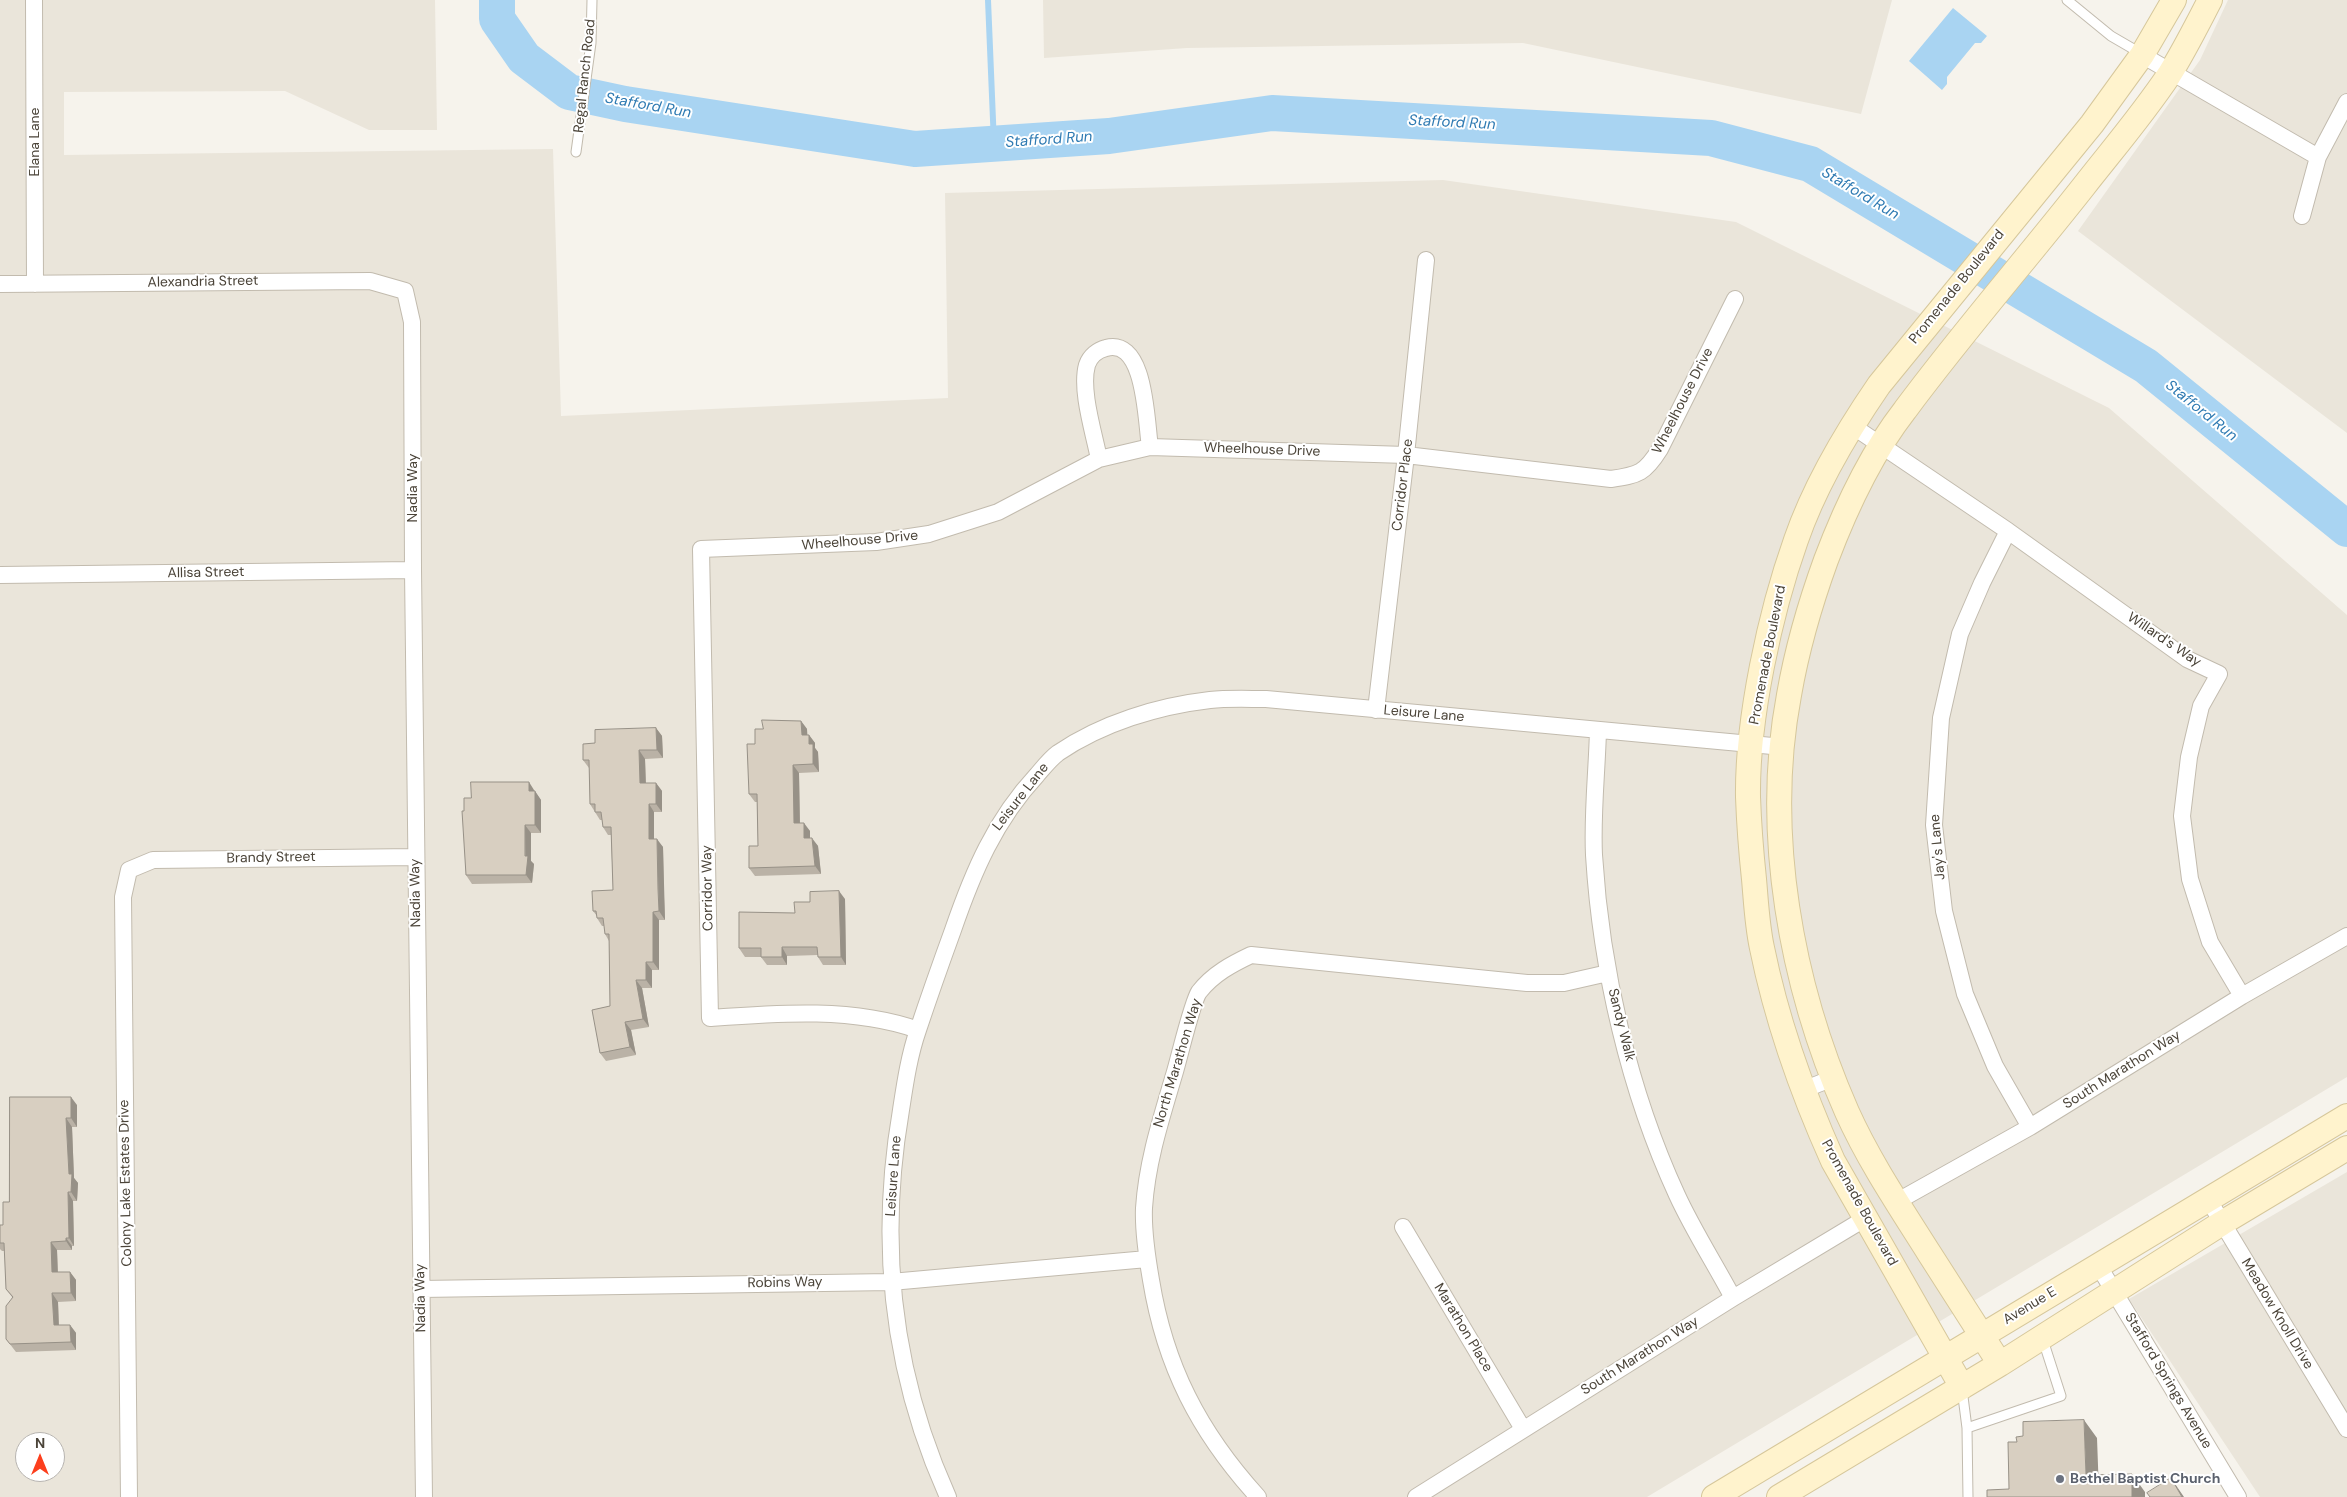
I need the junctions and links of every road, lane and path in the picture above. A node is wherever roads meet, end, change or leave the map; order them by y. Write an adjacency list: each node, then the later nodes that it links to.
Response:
1 (34, 0): 14 (street, Elana Lane)
2 (592, 0): 9 (lane, Regal Ranch Road)
3 (2067, 0): 6 (lane)
4 (2174, 0): 6 (street, Promenade Boulevard)
5 (2210, 0): 7 (street, Promenade Boulevard)
6 (2142, 55): 7 (street); 17 (street, Promenade Boulevard)
7 (2171, 72): 10 (street); 18 (street, Promenade Boulevard)
8 (2347, 102): 10 (street)
9 (576, 152)
10 (2318, 157): 11 (street)
11 (2302, 216)
12 (1426, 260): 20 (street, Corridor Place)
13 (0, 284): 14 (street, Alexandria Street)
14 (35, 284): 15 (street, Alexandria Street)
15 (405, 291): 24 (street, Nadia Way)
16 (1735, 299): 20 (street, Wheelhouse Drive)
17 (1851, 425): 18 (street, Willard's Way); 28 (street, Promenade Boulevard)
18 (1880, 444): 22 (street, Willard's Way); 29 (street, Promenade Boulevard)
19 (1150, 447): 20 (street, Wheelhouse Drive); 21 (street, Wheelhouse Drive); 21 (street)
20 (1406, 455): 26 (street, Corridor Place)
21 (1099, 459): 23 (street, Wheelhouse Drive)
22 (2008, 531): 34 (street, Willard's Way); 39 (street, Jay's Lane)
23 (701, 549): 35 (street, Corridor Way)
24 (413, 570): 25 (street, Allisa Street); 30 (street, Nadia Way)
25 (0, 576)
26 (1376, 710): 27 (street, Leisure Lane); 35 (street, Leisure Lane)
27 (1598, 730): 28 (street, Leisure Lane); 33 (street, Sandy Walk)
28 (1752, 742): 29 (street, Leisure Lane); 37 (street, Promenade Boulevard)
29 (1783, 747): 36 (street, Promenade Boulevard)
30 (416, 857): 31 (street, Brandy Street); 49 (street, Nadia Way)
31 (129, 870): 60 (street, Colony Lake Estates Drive)
32 (2347, 936): 34 (street, South Marathon Way)
33 (1608, 973): 46 (street, North Marathon Way); 51 (street, Sandy Walk)
34 (2242, 996): 39 (street, South Marathon Way)
35 (918, 1030): 48 (street, Leisure Lane)
36 (1833, 1078): 37 (street); 42 (street, Promenade Boulevard)
37 (1803, 1090): 43 (street, Promenade Boulevard)
38 (2347, 1116): 41 (street, Avenue E)
39 (2030, 1127): 42 (street, South Marathon Way)
40 (2347, 1148): 44 (street)
41 (2208, 1199): 44 (street, Meadow Knoll Drive); 47 (street, Avenue E)
42 (1896, 1202): 52 (street, Promenade Boulevard)
43 (1866, 1218): 51 (street, South Marathon Way); 54 (street, Promenade Boulevard)
44 (2222, 1223): 50 (street); 59 (street, Meadow Knoll Drive)
45 (1403, 1227): 58 (street, Marathon Place)
46 (1147, 1259): 48 (street, Robins Way); 63 (street, North Marathon Way)
47 (2098, 1265): 50 (street, Stafford Springs Avenue); 52 (street, Avenue E)
48 (892, 1282): 49 (street, Robins Way); 62 (street, Leisure Lane)
49 (421, 1289): 61 (street, Nadia Way)
50 (2113, 1291): 53 (street); 68 (street, Stafford Springs Avenue)
51 (1733, 1298): 58 (street, South Marathon Way)
52 (1981, 1336): 54 (street, Avenue E); 55 (street, Promenade Boulevard)
53 (2042, 1337): 55 (street); 57 (lane)
54 (1946, 1358): 56 (street, Promenade Boulevard); 65 (street, Avenue E)
55 (2000, 1364): 56 (street)
56 (1962, 1386): 57 (lane); 66 (street)
57 (1967, 1428): 67 (lane)
58 (1523, 1429): 64 (street, South Marathon Way)
59 (2347, 1429)
60 (129, 1497)
61 (424, 1497)
62 (948, 1497)
63 (1258, 1497)
64 (1416, 1497)
65 (1714, 1497)
66 (1778, 1497)
67 (1968, 1497)
68 (2238, 1497)

